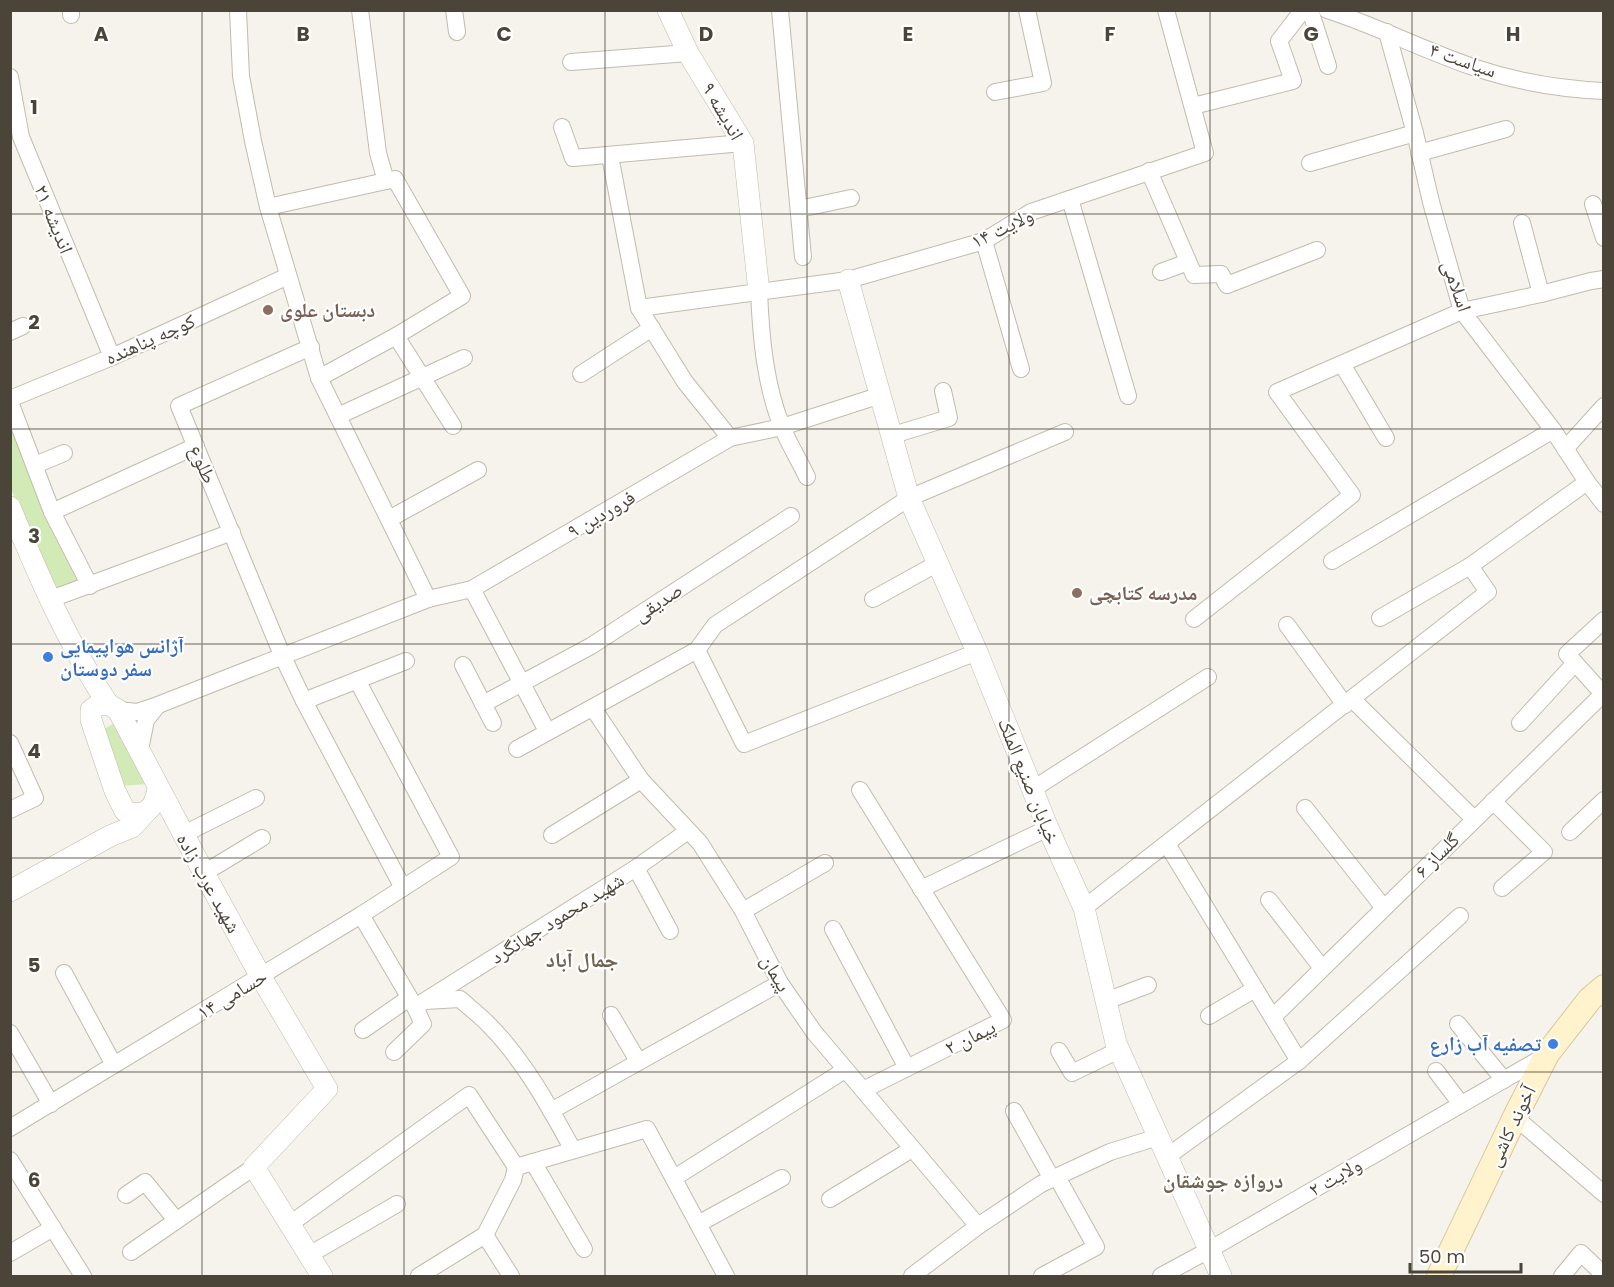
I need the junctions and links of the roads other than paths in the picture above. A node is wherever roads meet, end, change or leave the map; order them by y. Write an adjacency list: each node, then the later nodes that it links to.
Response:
1 (238, 10): 32 (street)
2 (360, 10): 28 (street)
3 (454, 10): 11 (street)
4 (668, 10): 13 (street, اندیشه ۹)
5 (780, 10): 33 (street)
6 (1027, 10): 17 (street)
7 (1166, 10): 19 (street)
8 (1303, 10): 19 (street)
9 (1310, 10): 15 (street)
10 (1327, 10): 12 (street, سیاست ۴)
11 (457, 32)
12 (1387, 32): 18 (street, سیاست ۴); 22 (street, اسلامی)
13 (688, 53): 14 (street); 23 (street, اندیشه ۹)
14 (571, 62)
15 (1329, 66)
16 (10, 77): 51 (street, اندیشه ۲۱)
17 (995, 92)
18 (1604, 92)
19 (1193, 106): 27 (street, ولایت ۱۴)
20 (562, 127): 25 (street)
21 (1506, 129): 24 (street)
22 (1414, 133): 24 (street, اسلامی); 26 (street)
23 (743, 143): 25 (street); 44 (street, اندیشه ۹)
24 (1419, 153): 47 (street, اسلامی)
25 (610, 156): 46 (street)
26 (1310, 163)
27 (1149, 171): 30 (street, ولایت ۱۴); 39 (street)
28 (386, 182): 32 (street); 49 (street)
29 (851, 198): 33 (street)
30 (1070, 199): 36 (street, ولایت ۱۴); 60 (street)
31 (1593, 204): 35 (street)
32 (268, 207): 41 (street)
33 (799, 209): 38 (street)
34 (1522, 223): 45 (street)
35 (1604, 238)
36 (984, 241): 43 (street, ولایت ۱۴); 54 (street)
37 (1317, 250): 39 (street)
38 (803, 257)
39 (1188, 261): 40 (street)
40 (1161, 272)
41 (288, 276): 50 (street); 51 (street, کوچه پناهنده)
42 (1604, 279): 45 (street)
43 (848, 280): 44 (street, ولایت ۱۴); 59 (street, خیابان صنیع الملک)
44 (759, 292): 46 (street, ولایت ۱۴); 65 (street)
45 (1541, 294): 47 (street)
46 (639, 308): 48 (street)
47 (1462, 311): 53 (street); 66 (street, اسلامی)
48 (652, 328): 55 (street); 69 (street)
49 (396, 336): 56 (street); 57 (street)
50 (311, 347): 56 (street); 71 (street, طلوع)
51 (112, 357): 61 (street, کوچه پناهنده)
52 (464, 358): 57 (street)
53 (1342, 364): 70 (street); 94 (street)
54 (1021, 369)
55 (581, 374)
56 (319, 378): 63 (street)
57 (421, 378): 63 (street); 64 (street)
58 (943, 391): 68 (street)
59 (881, 395): 65 (street, فروردین ۹); 68 (street, خیابان صنیع الملک)
60 (1128, 396)
61 (10, 400): 74 (street)
62 (1604, 406): 72 (street)
63 (338, 416): 82 (street)
64 (453, 426)
65 (782, 426): 69 (street, فروردین ۹); 76 (street)
66 (1553, 430): 72 (street, اسلامی); 85 (street)
67 (1065, 432): 78 (street)
68 (893, 435): 78 (street, خیابان صنیع الملک)
69 (730, 438): 89 (street, فروردین ۹)
70 (1386, 438)
71 (196, 446): 80 (street); 84 (street, طلوع)
72 (1564, 449): 77 (street, اسلامی)
73 (63, 453): 74 (street)
74 (35, 465): 80 (street)
75 (478, 470): 82 (street)
76 (807, 477)
77 (1587, 482): 79 (street, اسلامی); 87 (street)
78 (909, 498): 86 (street, خیابان صنیع الملک); 97 (street)
79 (1604, 504)
80 (52, 512): 88 (street)
81 (791, 516): 105 (street, صدیقی)
82 (389, 519): 91 (street)
83 (13, 522): 90 (street, شهید عرب زاده)
84 (232, 531): 88 (street); 99 (street, طلوع)
85 (1332, 561)
86 (938, 563): 92 (street); 98 (street, خیابان صنیع الملک)
87 (1470, 566): 93 (street); 108 (street)
88 (90, 586): 90 (street)
89 (472, 589): 91 (street, فروردین ۹); 105 (street)
90 (51, 599): 111 (street, شهید عرب زاده)
91 (428, 599): 99 (street, فروردین ۹)
92 (873, 599)
93 (1380, 618)
94 (1194, 619)
95 (1604, 620): 100 (street)
96 (1287, 625): 108 (street)
97 (698, 650): 98 (street); 112 (street)
98 (977, 652): 121 (street, خیابان صنیع الملک)
99 (282, 655): 107 (street, طلوع); 110 (street, فروردین ۹)
100 (1571, 658): 106 (street); 114 (street)
101 (406, 661): 104 (street)
102 (463, 665): 109 (street)
103 (1208, 677): 121 (street)
104 (357, 680): 107 (street); 142 (street, حسامی ۱۴)
105 (521, 682): 109 (street); 115 (street)
106 (1603, 694): 125 (street, گلساز ۶)
107 (304, 701): 142 (street)
108 (1349, 702): 130 (street); 138 (street)
109 (483, 704): 113 (street)
110 (158, 705): 111 (street, فروردین ۹); 118 (street)
111 (106, 708): 118 (street, شهید عرب زاده); 128 (street)
112 (593, 708): 115 (street); 119 (street, پیمان)
113 (493, 723)
114 (1520, 723)
115 (547, 731): 117 (street)
116 (10, 743): 127 (street)
117 (517, 749)
118 (140, 750): 120 (street, شهید عرب زاده)
119 (642, 780): 132 (street, پیمان); 135 (street)
120 (158, 789): 129 (street); 134 (street, شهید عرب زاده)
121 (1033, 789): 131 (street, خیابان صنیع الملک)
122 (860, 790): 144 (street)
123 (256, 798): 134 (street)
124 (1604, 800): 133 (street)
125 (1493, 801): 130 (street, گلساز ۶); 143 (street)
126 (1305, 808): 148 (street)
127 (10, 810)
128 (125, 812): 129 (street); 136 (street)
129 (146, 812): 136 (street)
130 (1474, 819): 148 (street, گلساز ۶)
131 (1048, 828): 144 (street); 147 (street, خیابان صنیع الملک)
132 (688, 831): 140 (street, شهید محمود جهانگرد); 149 (street, پیمان)
133 (1570, 832)
134 (182, 835): 141 (street, شهید عرب زاده)
135 (552, 835)
136 (110, 836): 145 (street)
137 (262, 838): 141 (street)
138 (1167, 844): 147 (street); 160 (street)
139 (825, 863): 149 (street)
140 (636, 868): 153 (street); 162 (street, شهید محمود جهانگرد)
141 (204, 873): 156 (street, شهید عرب زاده)
142 (403, 888): 150 (street, حسامی ۱۴)
143 (1502, 888)
144 (921, 889): 176 (street, پیمان ۲)
145 (10, 891)
146 (1269, 900): 154 (street)
147 (1084, 908): 161 (street, خیابان صنیع الملک)
148 (1384, 908): 154 (street, گلساز ۶)
149 (742, 911): 157 (street, پیمان)
150 (361, 915): 156 (street, حسامی ۱۴); 162 (street)
151 (1460, 916): 174 (street)
152 (832, 929): 176 (street)
153 (670, 931)
154 (1322, 968): 165 (street, گلساز ۶)
155 (64, 973): 175 (street)
156 (261, 977): 175 (street, حسامی ۱۴); 193 (street, شهید عرب زاده)
157 (780, 983): 173 (street); 177 (street, پیمان)
158 (1148, 985): 161 (street)
159 (1604, 987): 172 (main road, آخوند کاشی)
160 (1255, 989): 164 (street); 165 (street)
161 (1106, 1001): 169 (street, خیابان صنیع الملک)
162 (416, 1002): 167 (street, شهید محمود جهانگرد); 171 (street); 183 (street)
163 (611, 1015): 173 (street)
164 (1209, 1016)
165 (1273, 1017): 174 (street)
166 (1458, 1024): 179 (street)
167 (363, 1030)
168 (10, 1033): 181 (street)
169 (1119, 1050): 170 (street); 187 (street, خیابان صنیع الملک)
170 (1059, 1051)
171 (394, 1052)
172 (1547, 1054): 179 (street, ولایت ۲); 185 (main road, آخوند کاشی)
173 (639, 1061): 183 (street)
174 (1299, 1061): 190 (street)
175 (114, 1065): 181 (street, حسامی ۱۴)
176 (907, 1068): 180 (street, پیمان ۲)
177 (845, 1070): 180 (street, پیمان); 195 (street)
178 (1436, 1071): 182 (street)
179 (1504, 1080): 182 (street, ولایت ۲)
180 (862, 1090): 188 (street, پیمان)
181 (51, 1104): 186 (street, حسامی ۱۴)
182 (1461, 1104): 209 (street, ولایت ۲)
183 (551, 1111): 189 (street)
184 (1014, 1111): 197 (street)
185 (1515, 1117): 198 (street); 222 (main road, آخوند کاشی)
186 (10, 1128)
187 (1158, 1137): 190 (street, خیابان صنیع الملک); 197 (street)
188 (912, 1149): 200 (street); 205 (street, پیمان)
189 (573, 1150): 192 (street); 195 (street)
190 (1168, 1156): 209 (street, خیابان صنیع الملک)
191 (10, 1160): 206 (street)
192 (533, 1162): 194 (street); 208 (street)
193 (254, 1167): 202 (street); 203 (street)
194 (516, 1167): 203 (street); 207 (street)
195 (674, 1178): 204 (street)
196 (782, 1178): 204 (street)
197 (1054, 1178): 205 (street); 219 (street)
198 (1604, 1194)
199 (126, 1195): 202 (street)
200 (830, 1199)
201 (397, 1204): 212 (street)
202 (176, 1220): 210 (street)
203 (290, 1224): 212 (street)
204 (698, 1224): 217 (street)
205 (978, 1226): 218 (street)
206 (53, 1228): 211 (street); 214 (street)
207 (485, 1234): 215 (street); 216 (street)
208 (584, 1249)
209 (1209, 1250): 220 (street, ولایت ۲); 221 (street, خیابان صنیع الملک)
210 (131, 1252)
211 (10, 1253)
212 (314, 1269)
213 (1604, 1275): 223 (street)
214 (83, 1276)
215 (419, 1276)
216 (511, 1276)
217 (725, 1276)
218 (912, 1276)
219 (1042, 1276)
220 (1161, 1276)
221 (1221, 1276)
222 (1439, 1276)
223 (1562, 1276)

